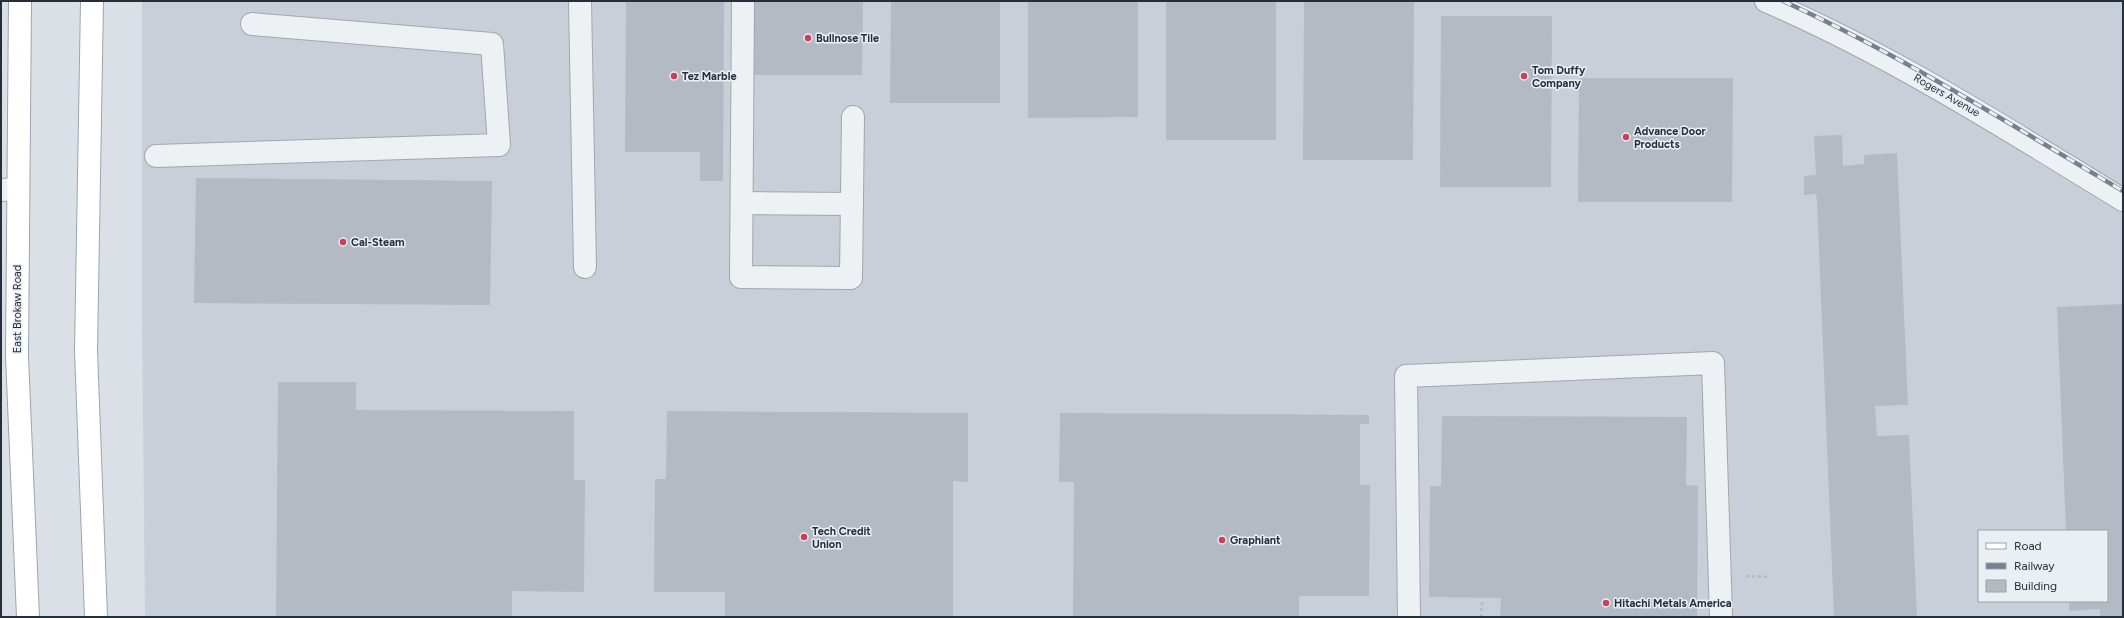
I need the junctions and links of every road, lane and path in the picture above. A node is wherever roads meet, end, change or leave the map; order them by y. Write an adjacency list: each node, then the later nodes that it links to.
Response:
1 (20, 1): 9 (main road, East Brokaw Road)
2 (92, 1): 18 (main road)
3 (580, 1): 13 (street)
4 (743, 1): 11 (street)
5 (1766, 1): 10 (street, Rogers Avenue)
6 (252, 24): 8 (street)
7 (853, 117): 12 (street)
8 (156, 156)
9 (10, 190): 17 (main road, East Brokaw Road)
10 (2123, 200)
11 (742, 203): 12 (street); 12 (street)
12 (852, 204)
13 (585, 267)
14 (1743, 576): 15 (path)
15 (1768, 577)
16 (1482, 602): 20 (path)
17 (28, 617)
18 (96, 617)
19 (1409, 617): 21 (street)
20 (1481, 617)
21 (1721, 617)

